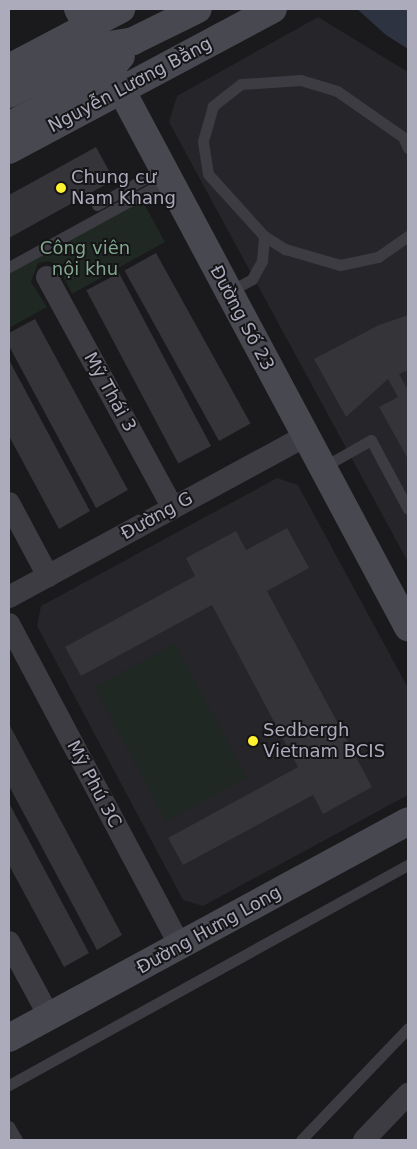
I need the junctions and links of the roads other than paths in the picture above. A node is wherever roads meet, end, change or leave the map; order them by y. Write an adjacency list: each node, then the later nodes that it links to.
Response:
1 (121, 9): 4 (street, Nguyễn Lương Bằng)
2 (198, 9): 4 (street, Nguyễn Lương Bằng)
3 (262, 14): 4 (street, Nguyễn Lương Bằng)
4 (98, 48): 5 (street, Nguyễn Lương Bằng); 6 (street, Nguyễn Lương Bằng); 7 (street, Nguyễn Lương Bằng); 9 (street, Nguyễn Lương Bằng); 10 (street, Đường Số 23)
5 (9, 68)
6 (9, 94)
7 (9, 126)
8 (408, 148): 12 (lane)
9 (9, 150)
10 (165, 175): 11 (lane); 14 (lane); 16 (street, Đường Số 23)
11 (97, 205)
12 (264, 236): 13 (lane); 16 (lane)
13 (408, 236)
14 (9, 267)
15 (47, 277): 20 (street, Mỹ Thái 3)
16 (228, 292): 17 (street, Đường Số 23)
17 (306, 436): 18 (street, Đường Số 23); 20 (street, Đường G)
18 (323, 467): 21 (lane); 25 (street, Đường Số 23)
19 (9, 503): 22 (street)
20 (173, 508): 22 (street, Đường G)
21 (408, 509)
22 (48, 576): 23 (street, Đường G)
23 (9, 597)
24 (9, 624): 29 (street, Mỹ Phú 3C)
25 (408, 626)
26 (408, 821): 29 (street, Đường Hưng Long)
27 (408, 864): 33 (lane)
28 (9, 942): 30 (street)
29 (180, 945): 30 (street, Đường Hưng Long)
30 (49, 1016): 32 (street, Đường Hưng Long)
31 (408, 1028): 37 (lane)
32 (9, 1038)
33 (9, 1085)
34 (408, 1094): 38 (street)
35 (9, 1126): 36 (lane)
36 (16, 1140)
37 (301, 1140)
38 (364, 1140)

